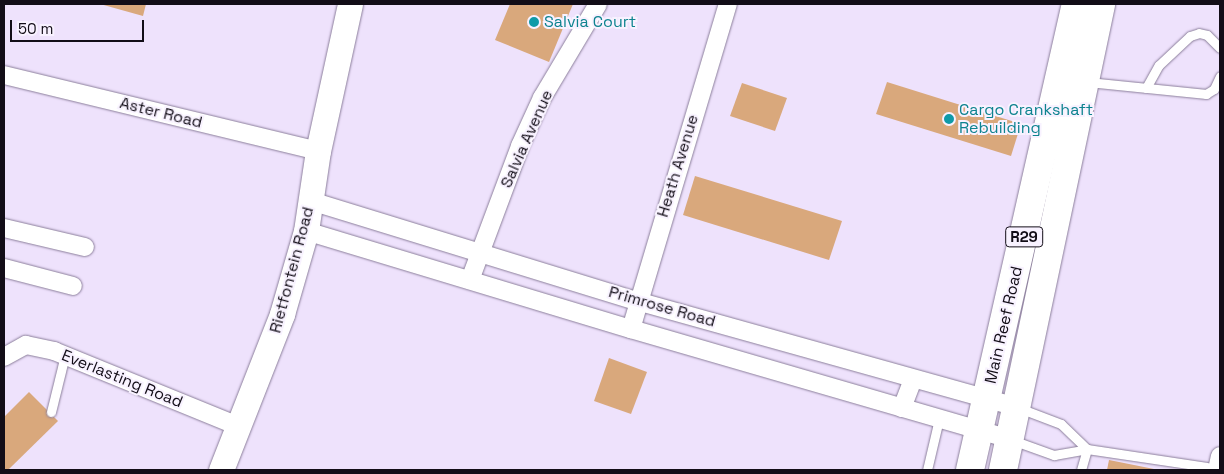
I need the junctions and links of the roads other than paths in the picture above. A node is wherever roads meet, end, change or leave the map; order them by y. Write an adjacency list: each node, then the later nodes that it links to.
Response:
1 (350, 4): 11 (street, Rietfontein Road)
2 (598, 4): 16 (street, Salvia Avenue)
3 (728, 4): 20 (street, Heath Avenue)
4 (1076, 4): 9 (main road, Main Reef Road / R29)
5 (1101, 4): 9 (main road, Main Reef Road / R29)
6 (1220, 48): 10 (lane)
7 (4, 75): 11 (street, Aster Road)
8 (1220, 76): 10 (lane)
9 (1075, 85): 10 (lane); 25 (main road, Main Reef Road / R29); 26 (main road, Main Reef Road / R29)
10 (1146, 88)
11 (318, 151): 12 (street, Rietfontein Road)
12 (311, 201): 14 (street, Rietfontein Road); 16 (street, Primrose Road)
13 (4, 228): 15 (street)
14 (306, 231): 18 (street, Primrose Road); 30 (street, Rietfontein Road)
15 (85, 247)
16 (480, 253): 18 (street, Salvia Avenue); 20 (street, Primrose Road)
17 (4, 268): 19 (street)
18 (470, 280): 21 (street, Primrose Road)
19 (73, 286)
20 (637, 301): 21 (street, Heath Avenue); 24 (street, Primrose Road)
21 (630, 330): 27 (street, Primrose Road)
22 (4, 355): 23 (street, Everlasting Road)
23 (64, 355): 28 (lane); 30 (street, Everlasting Road)
24 (913, 379): 25 (street, Primrose Road); 27 (street)
25 (987, 400): 26 (street, Primrose Road); 31 (main road, Main Reef Road / R29)
26 (1016, 407): 32 (main road, Main Reef Road / R29); 33 (lane)
27 (902, 408): 29 (street, Primrose Road)
28 (51, 412)
29 (939, 419): 31 (street, Primrose Road); 36 (lane)
30 (240, 427): 35 (street, Rietfontein Road)
31 (980, 430): 32 (street, Primrose Road); 37 (main road, Main Reef Road / R29)
32 (1010, 439): 33 (lane); 38 (main road, Main Reef Road / R29)
33 (1087, 449): 34 (lane); 39 (lane)
34 (1215, 465)
35 (221, 470)
36 (927, 470)
37 (970, 470)
38 (1003, 470)
39 (1081, 470)

